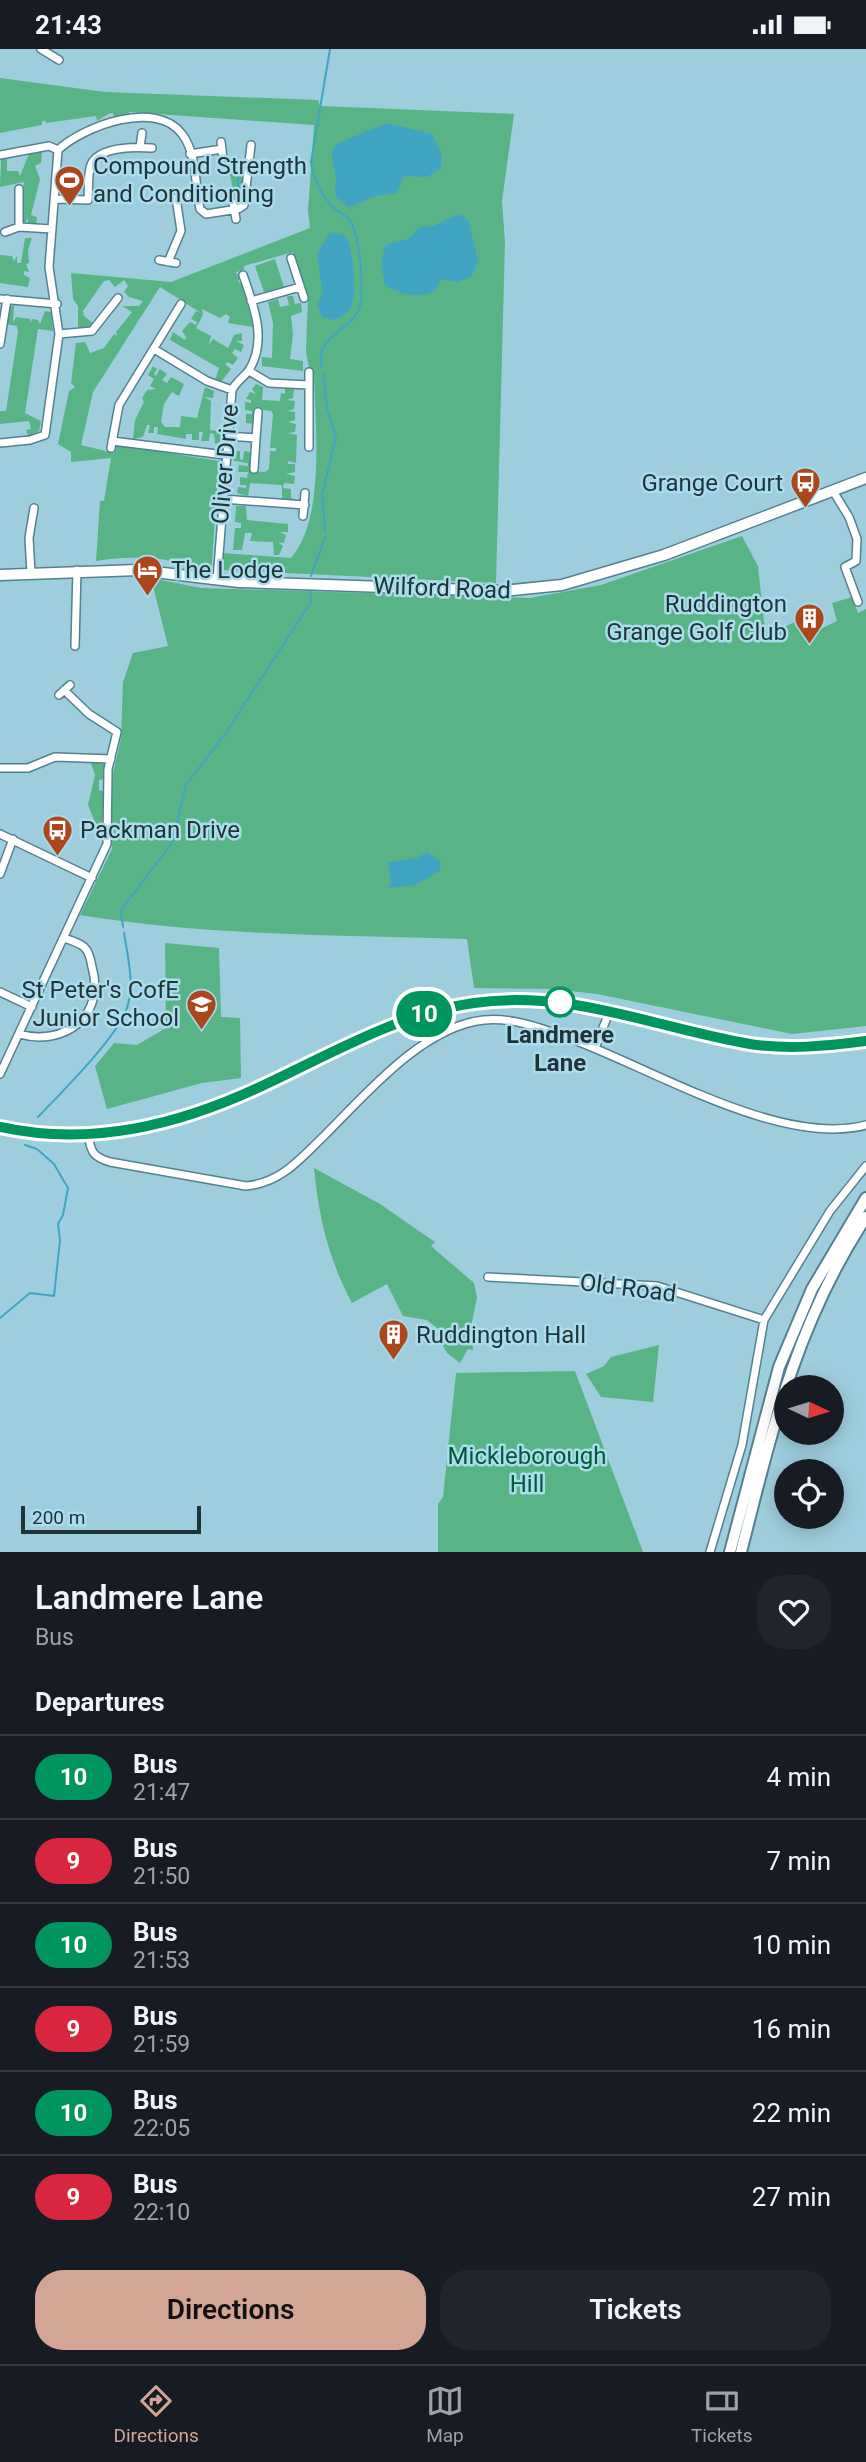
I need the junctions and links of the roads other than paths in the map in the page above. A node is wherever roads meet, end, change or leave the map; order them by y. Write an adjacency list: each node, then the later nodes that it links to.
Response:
1 (41, 49): 2 (street)
2 (59, 60)
3 (142, 133): 5 (street)
4 (251, 145): 11 (street)
5 (140, 147): 6 (street); 15 (street)
6 (152, 148)
7 (58, 149): 8 (street); 9 (street); 15 (street)
8 (190, 154): 12 (street); 14 (street)
9 (0, 155)
10 (241, 155): 11 (street)
11 (250, 156): 16 (street)
12 (223, 158)
13 (19, 189): 18 (street)
14 (197, 191): 16 (street); 22 (street)
15 (55, 199): 19 (street)
16 (234, 206): 17 (street)
17 (236, 219)
18 (19, 227): 19 (street); 20 (street)
19 (52, 229): 29 (street)
20 (5, 232)
21 (291, 258): 24 (street)
22 (168, 262)
23 (243, 275): 28 (street, Oliver Drive)
24 (300, 287): 26 (street); 28 (street)
25 (118, 298): 31 (street)
26 (304, 298)
27 (4, 299): 29 (street); 32 (street)
28 (251, 301): 34 (street, Oliver Drive)
29 (57, 304): 31 (street)
30 (181, 304): 33 (street)
31 (59, 334): 41 (street)
32 (0, 344)
33 (154, 349): 37 (street); 43 (street)
34 (249, 371): 36 (street); 37 (street, Oliver Drive)
35 (309, 372): 36 (street)
36 (309, 385): 42 (street)
37 (232, 390): 39 (street, Oliver Drive)
38 (258, 412): 40 (street)
39 (227, 436): 40 (street); 43 (street, Oliver Drive)
40 (256, 438): 44 (street)
41 (0, 443)
42 (309, 447)
43 (225, 455): 48 (street, Oliver Drive)
44 (254, 469)
45 (866, 478): 46 (main road, Wilford Road)
46 (833, 491): 52 (street); 57 (main road, Wilford Road)
47 (305, 493): 49 (street)
48 (222, 499): 49 (street); 57 (street, Oliver Drive)
49 (305, 505): 51 (street)
50 (34, 508): 55 (street)
51 (303, 516)
52 (856, 561): 53 (street); 58 (street)
53 (865, 564)
54 (77, 570): 55 (main road, Wilford Road); 57 (main road, Wilford Road); 59 (street)
55 (31, 573): 56 (main road, Wilford Road)
56 (0, 575)
57 (217, 580)
58 (858, 602)
59 (75, 646)
60 (64, 690): 61 (street)
61 (111, 759): 62 (street); 66 (street)
62 (0, 768)
63 (0, 834): 64 (street)
64 (13, 839): 65 (street); 66 (street)
65 (0, 874)
66 (92, 878): 67 (street)
67 (64, 938): 69 (street); 71 (street)
68 (0, 992): 69 (street)
69 (32, 1007): 71 (street)
70 (610, 1010): 72 (main road); 73 (street); 77 (main road)
71 (19, 1034): 74 (street)
72 (866, 1041)
73 (594, 1048): 75 (street); 77 (street)
74 (0, 1074)
75 (866, 1125)
76 (0, 1128): 77 (main road)
77 (88, 1135)
78 (866, 1166): 82 (street)
79 (866, 1198): 84 (main road)
80 (866, 1217): 85 (main road)
81 (488, 1277): 82 (street, Old Road)
82 (764, 1320): 83 (street)
83 (710, 1552)
84 (730, 1552)
85 (741, 1552)

